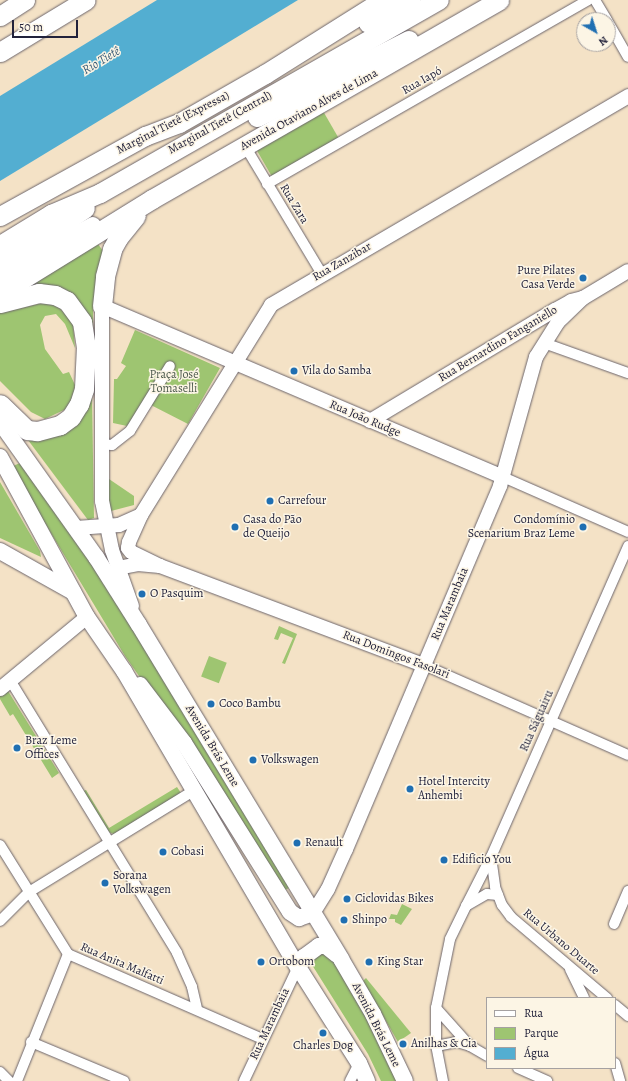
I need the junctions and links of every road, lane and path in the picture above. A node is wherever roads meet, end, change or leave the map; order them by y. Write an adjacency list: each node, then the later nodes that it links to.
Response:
1 (25, 0): 10 (highway)
2 (86, 0): 12 (highway)
3 (383, 0): 14 (highway, Marginal Tietê (Expressa))
4 (410, 0): 14 (highway)
5 (439, 0): 18 (highway, Marginal Tietê (Central))
6 (588, 0): 19 (street, Rua Iapó)
7 (595, 0): 9 (street)
8 (493, 3): 17 (highway, Avenida Otaviano Alves de Lima); 18 (highway)
9 (602, 12)
10 (0, 16)
11 (616, 36): 13 (street)
12 (0, 52)
13 (628, 57)
14 (265, 74): 16 (highway, Marginal Tietê (Expressa))
15 (628, 96): 28 (street, Rua Zanzibar)
16 (179, 123): 22 (highway, Marginal Tietê (Expressa)); 24 (highway)
17 (245, 146): 19 (street, Rua Zara); 21 (highway, Avenida Otaviano Alves de Lima)
18 (162, 156): 20 (highway, Marginal Tietê (Central))
19 (267, 184): 28 (street, Rua Zara)
20 (100, 193): 25 (highway, Marginal Tietê (Central)); 26 (highway)
21 (152, 200): 23 (highway, Avenida Otaviano Alves de Lima); 33 (highway)
22 (0, 216)
23 (120, 219): 29 (main road); 30 (highway, Avenida Otaviano Alves de Lima)
24 (0, 233)
25 (0, 245)
26 (0, 265)
27 (628, 271): 31 (street, Rua Bernardino Fanganiello)
28 (322, 274): 36 (street, Rua Zanzibar)
29 (0, 276)
30 (0, 293)
31 (583, 298): 34 (street, Rua Bernardino Fanganiello); 35 (street, Rua Marambaia)
32 (0, 303): 39 (highway)
33 (102, 306): 36 (street, Rua João Rudge); 42 (street)
34 (546, 315): 35 (street); 40 (street, Rua Bernardino Fanganiello)
35 (544, 343): 38 (street); 44 (street, Rua Marambaia)
36 (234, 363): 40 (street, Rua João Rudge); 45 (street, Rua Zanzibar)
37 (170, 366): 42 (street)
38 (628, 373)
39 (0, 404)
40 (370, 421): 44 (street, Rua João Rudge)
41 (0, 422): 47 (main road, Avenida Brás Leme)
42 (101, 444): 46 (street)
43 (0, 457): 54 (main road)
44 (503, 477): 48 (street, Rua João Rudge); 57 (street, Rua Marambaia)
45 (141, 515): 46 (street); 49 (street, Rua Zanzibar)
46 (106, 527): 47 (street); 53 (street)
47 (76, 528): 56 (main road, Avenida Brás Leme)
48 (628, 532)
49 (129, 542): 52 (street, Rua Domingos Fasolari)
50 (628, 546): 60 (street, Rua Ságuairu)
51 (0, 551): 54 (main road)
52 (160, 566): 53 (street, Rua Domingos Fasolari); 57 (street, Rua Domingos Fasolari)
53 (118, 568): 56 (street)
54 (73, 592): 55 (main road)
55 (87, 617): 58 (main road); 59 (street)
56 (140, 625): 70 (main road, Avenida Brás Leme)
57 (424, 666): 60 (street, Rua Domingos Fasolari); 70 (street, Rua Marambaia)
58 (124, 671): 62 (main road); 70 (main road)
59 (5, 685): 63 (street)
60 (551, 721): 61 (street, Rua Domingos Fasolari); 65 (street, Rua Ságuairu)
61 (628, 754)
62 (193, 791): 63 (street); 75 (main road)
63 (109, 843): 67 (street); 81 (street)
64 (0, 845): 67 (street, Rua Anita Malfatti)
65 (491, 857): 68 (street, Rua Urbano Duarte); 69 (street, Rua Ságuairu)
66 (628, 891): 72 (street)
67 (29, 892): 71 (street); 73 (street, Rua Anita Malfatti)
68 (498, 895): 69 (street); 76 (street, Rua Urbano Duarte)
69 (466, 906): 80 (street, Rua Ságuairu)
70 (313, 913): 74 (main road, Avenida Brás Leme)
71 (0, 921)
72 (614, 924)
73 (68, 954): 81 (street, Rua Anita Malfatti); 84 (street)
74 (341, 959): 75 (main road); 98 (main road, Avenida Brás Leme)
75 (298, 967): 83 (street, Rua Marambaia); 88 (main road)
76 (570, 967): 77 (street); 78 (street, Rua Urbano Duarte)
77 (584, 997)
78 (604, 997)
79 (616, 1006): 82 (street)
80 (436, 1008): 85 (street, Rua Ságuairu); 86 (street)
81 (197, 1009): 83 (street, Rua Anita Malfatti)
82 (628, 1016)
83 (263, 1039): 95 (street, Rua Marambaia)
84 (31, 1042): 93 (street); 94 (street)
85 (436, 1046): 86 (street); 99 (street, Rua Ságuairu)
86 (470, 1046): 87 (street)
87 (486, 1055)
88 (359, 1063): 96 (street); 97 (main road)
89 (616, 1067): 101 (street)
90 (520, 1069): 100 (street)
91 (0, 1072): 92 (street)
92 (9, 1081)
93 (17, 1081)
94 (124, 1081)
95 (244, 1081)
96 (350, 1081)
97 (368, 1081)
98 (405, 1081)
99 (443, 1081)
100 (547, 1081)
101 (620, 1081)

